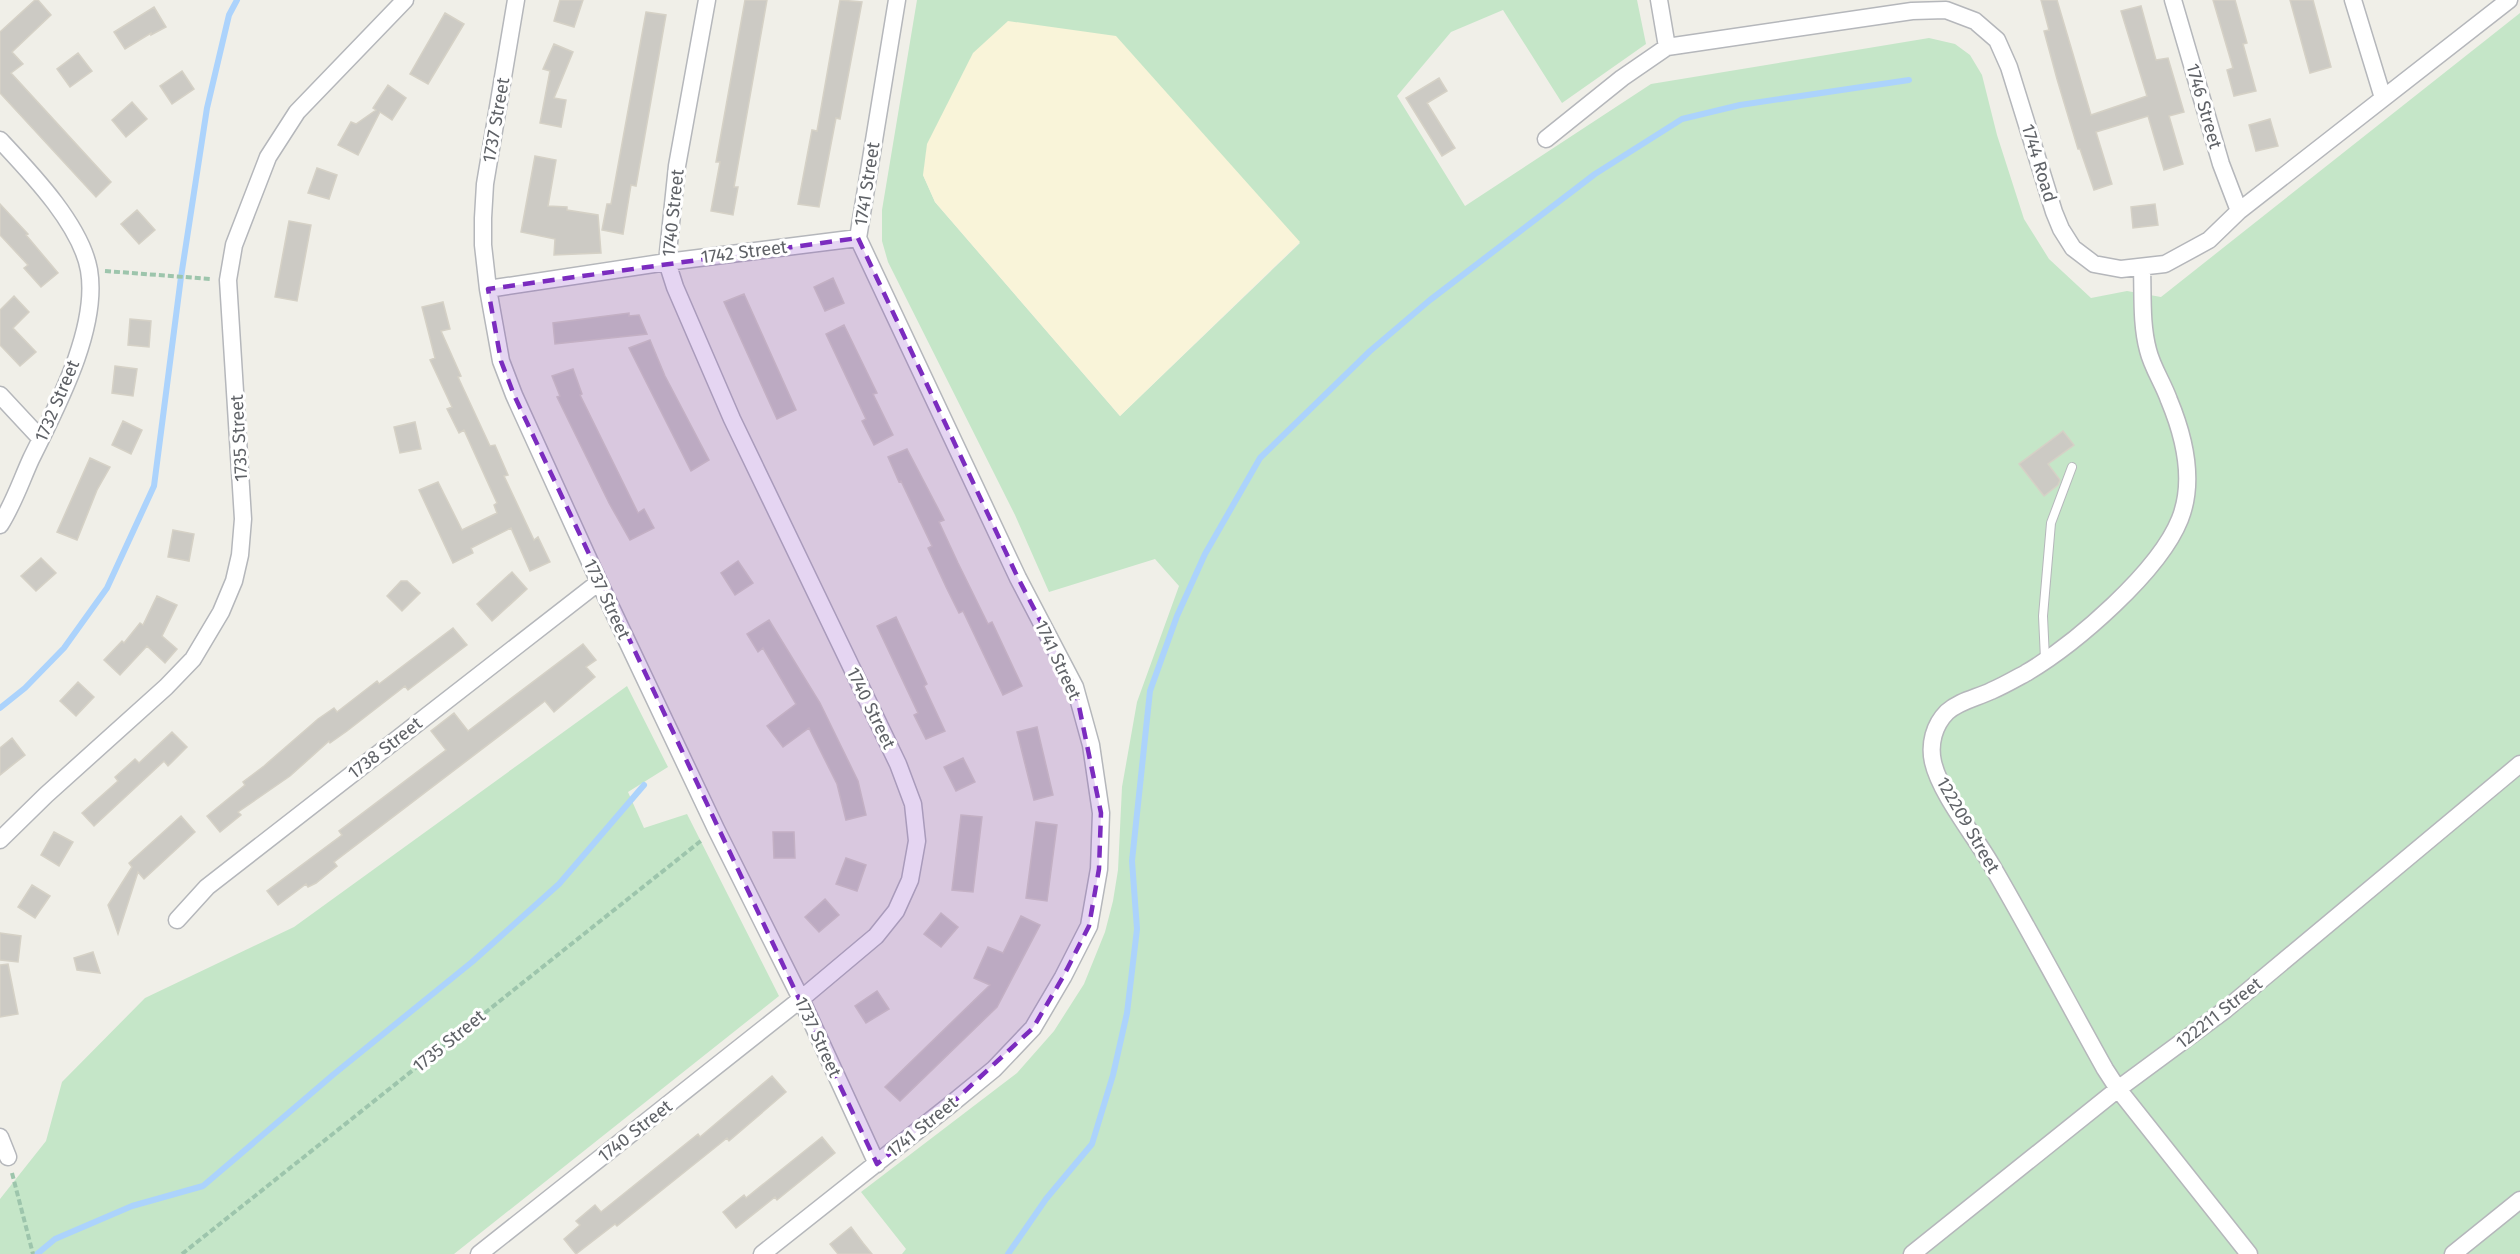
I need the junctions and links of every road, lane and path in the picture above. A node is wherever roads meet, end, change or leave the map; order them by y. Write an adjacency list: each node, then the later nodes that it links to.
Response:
1 (405, 0): 18 (street, 1735 Street)
2 (516, 0): 19 (street, 1737 Street)
3 (707, 0): 15 (street, 1740 Street)
4 (897, 0): 14 (street, 1741 Street)
5 (1659, 0): 9 (street)
6 (2173, 0): 13 (street, 1746 Street)
7 (2353, 0): 10 (street)
8 (2509, 0): 10 (street, 1744 Road)
9 (1667, 47): 11 (street, 1744 Road); 16 (street, 1744 Road)
10 (2383, 98): 13 (street, 1744 Road)
11 (1545, 139)
12 (0, 140): 17 (street, 1732 Street)
13 (2239, 211): 16 (street, 1744 Road)
14 (858, 238): 15 (street, 1742 Street); 34 (street, 1741 Street)
15 (667, 262): 19 (street, 1742 Street); 30 (street, 1740 Street)
16 (2142, 267): 25 (street, 122209 Street)
17 (89, 270): 18 (path); 21 (street, 1732 Street)
18 (228, 280): 28 (street, 1735 Street)
19 (488, 289): 24 (street, 1737 Street)
20 (0, 395): 21 (street)
21 (41, 439): 23 (street, 1732 Street)
22 (2072, 467): 25 (lane)
23 (0, 525)
24 (598, 582): 27 (street, 1737 Street); 29 (street, 1738 Street)
25 (2045, 659): 31 (street, 122209 Street)
26 (2520, 764): 31 (street, 122211 Street)
27 (716, 829): 30 (street, 1737 Street); 37 (path, 1735 Street)
28 (0, 840)
29 (177, 920)
30 (801, 999): 34 (street, 1737 Street); 38 (street, 1740 Street)
31 (2118, 1089): 40 (street, 122211 Street); 41 (street, 122209 Street)
32 (0, 1137): 33 (street)
33 (8, 1157): 36 (path)
34 (877, 1164): 39 (street, 1741 Street)
35 (2520, 1200): 42 (street)
36 (33, 1254)
37 (182, 1254)
38 (479, 1254)
39 (762, 1254)
40 (1912, 1254)
41 (2249, 1254)
42 (2452, 1254)

